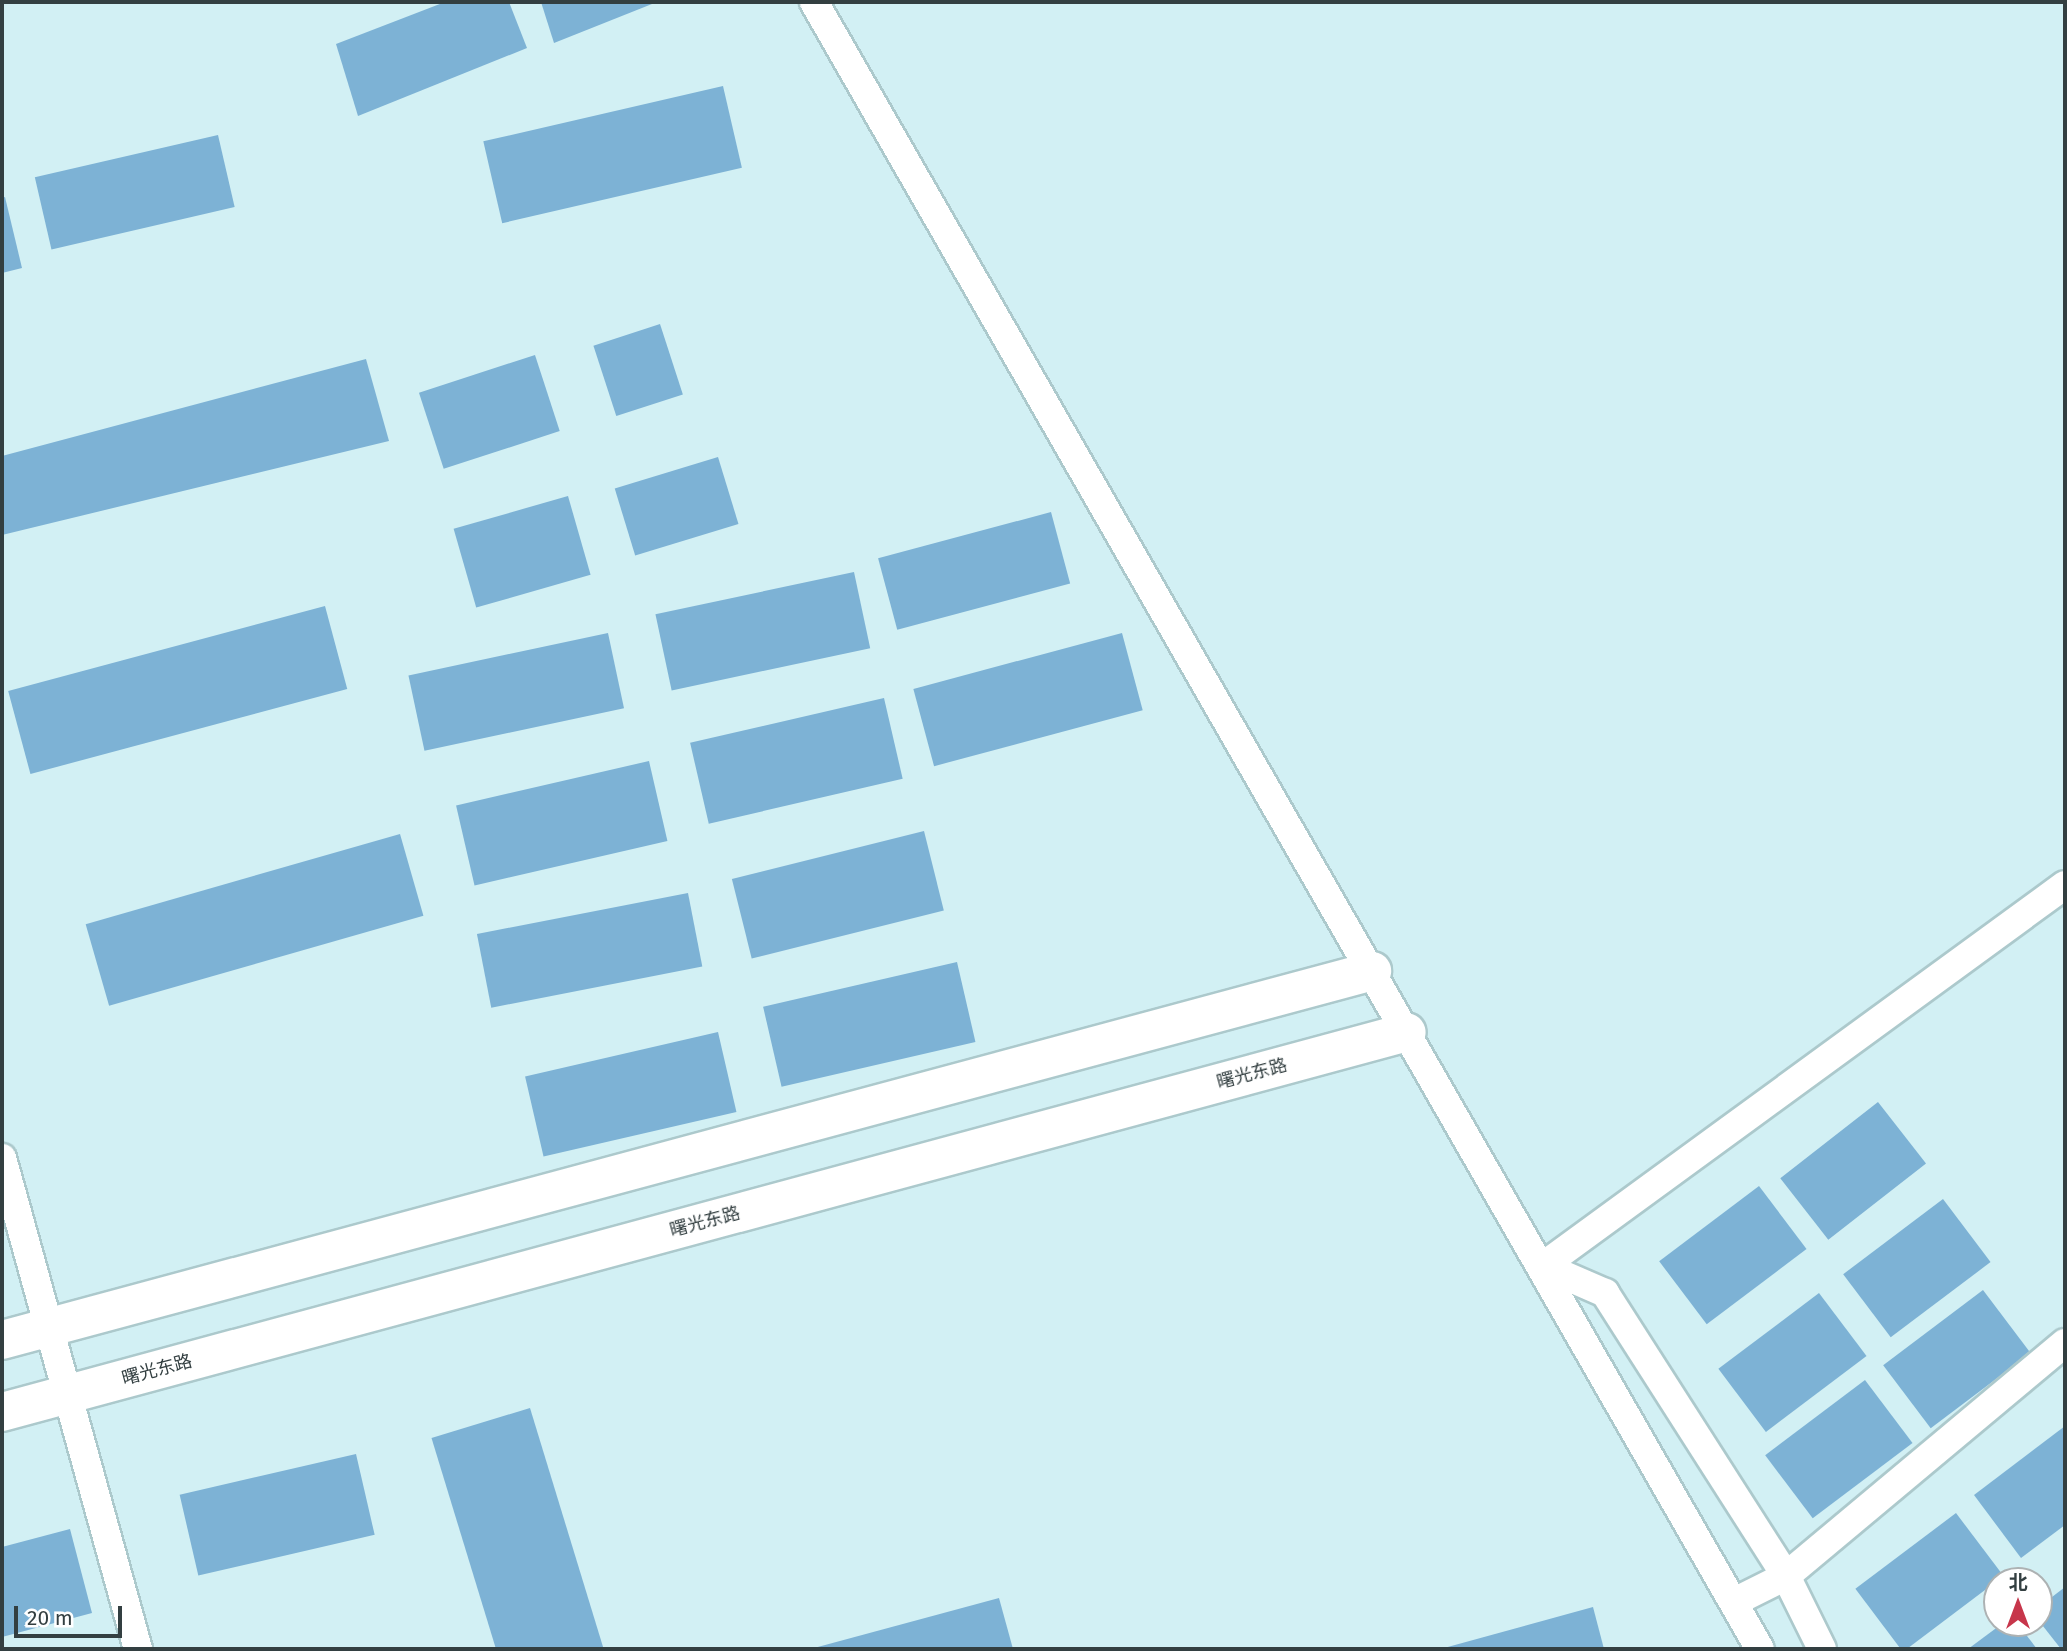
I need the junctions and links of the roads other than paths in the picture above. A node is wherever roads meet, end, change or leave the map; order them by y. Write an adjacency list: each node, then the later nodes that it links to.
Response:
1 (814, 2): 3 (street)
2 (2065, 885): 6 (street)
3 (1372, 971): 4 (street); 7 (main road)
4 (1408, 1032): 6 (street); 10 (main road, 曙光东路)
5 (2, 1157): 7 (street)
6 (1543, 1266): 12 (street); 13 (street)
7 (47, 1328): 8 (main road); 10 (street)
8 (2, 1340)
9 (2065, 1343): 12 (street)
10 (66, 1394): 11 (main road, 曙光东路); 14 (street)
11 (2, 1412)
12 (1786, 1576): 13 (street); 16 (street)
13 (1735, 1601): 15 (street)
14 (138, 1649)
15 (1760, 1649)
16 (1822, 1649)

